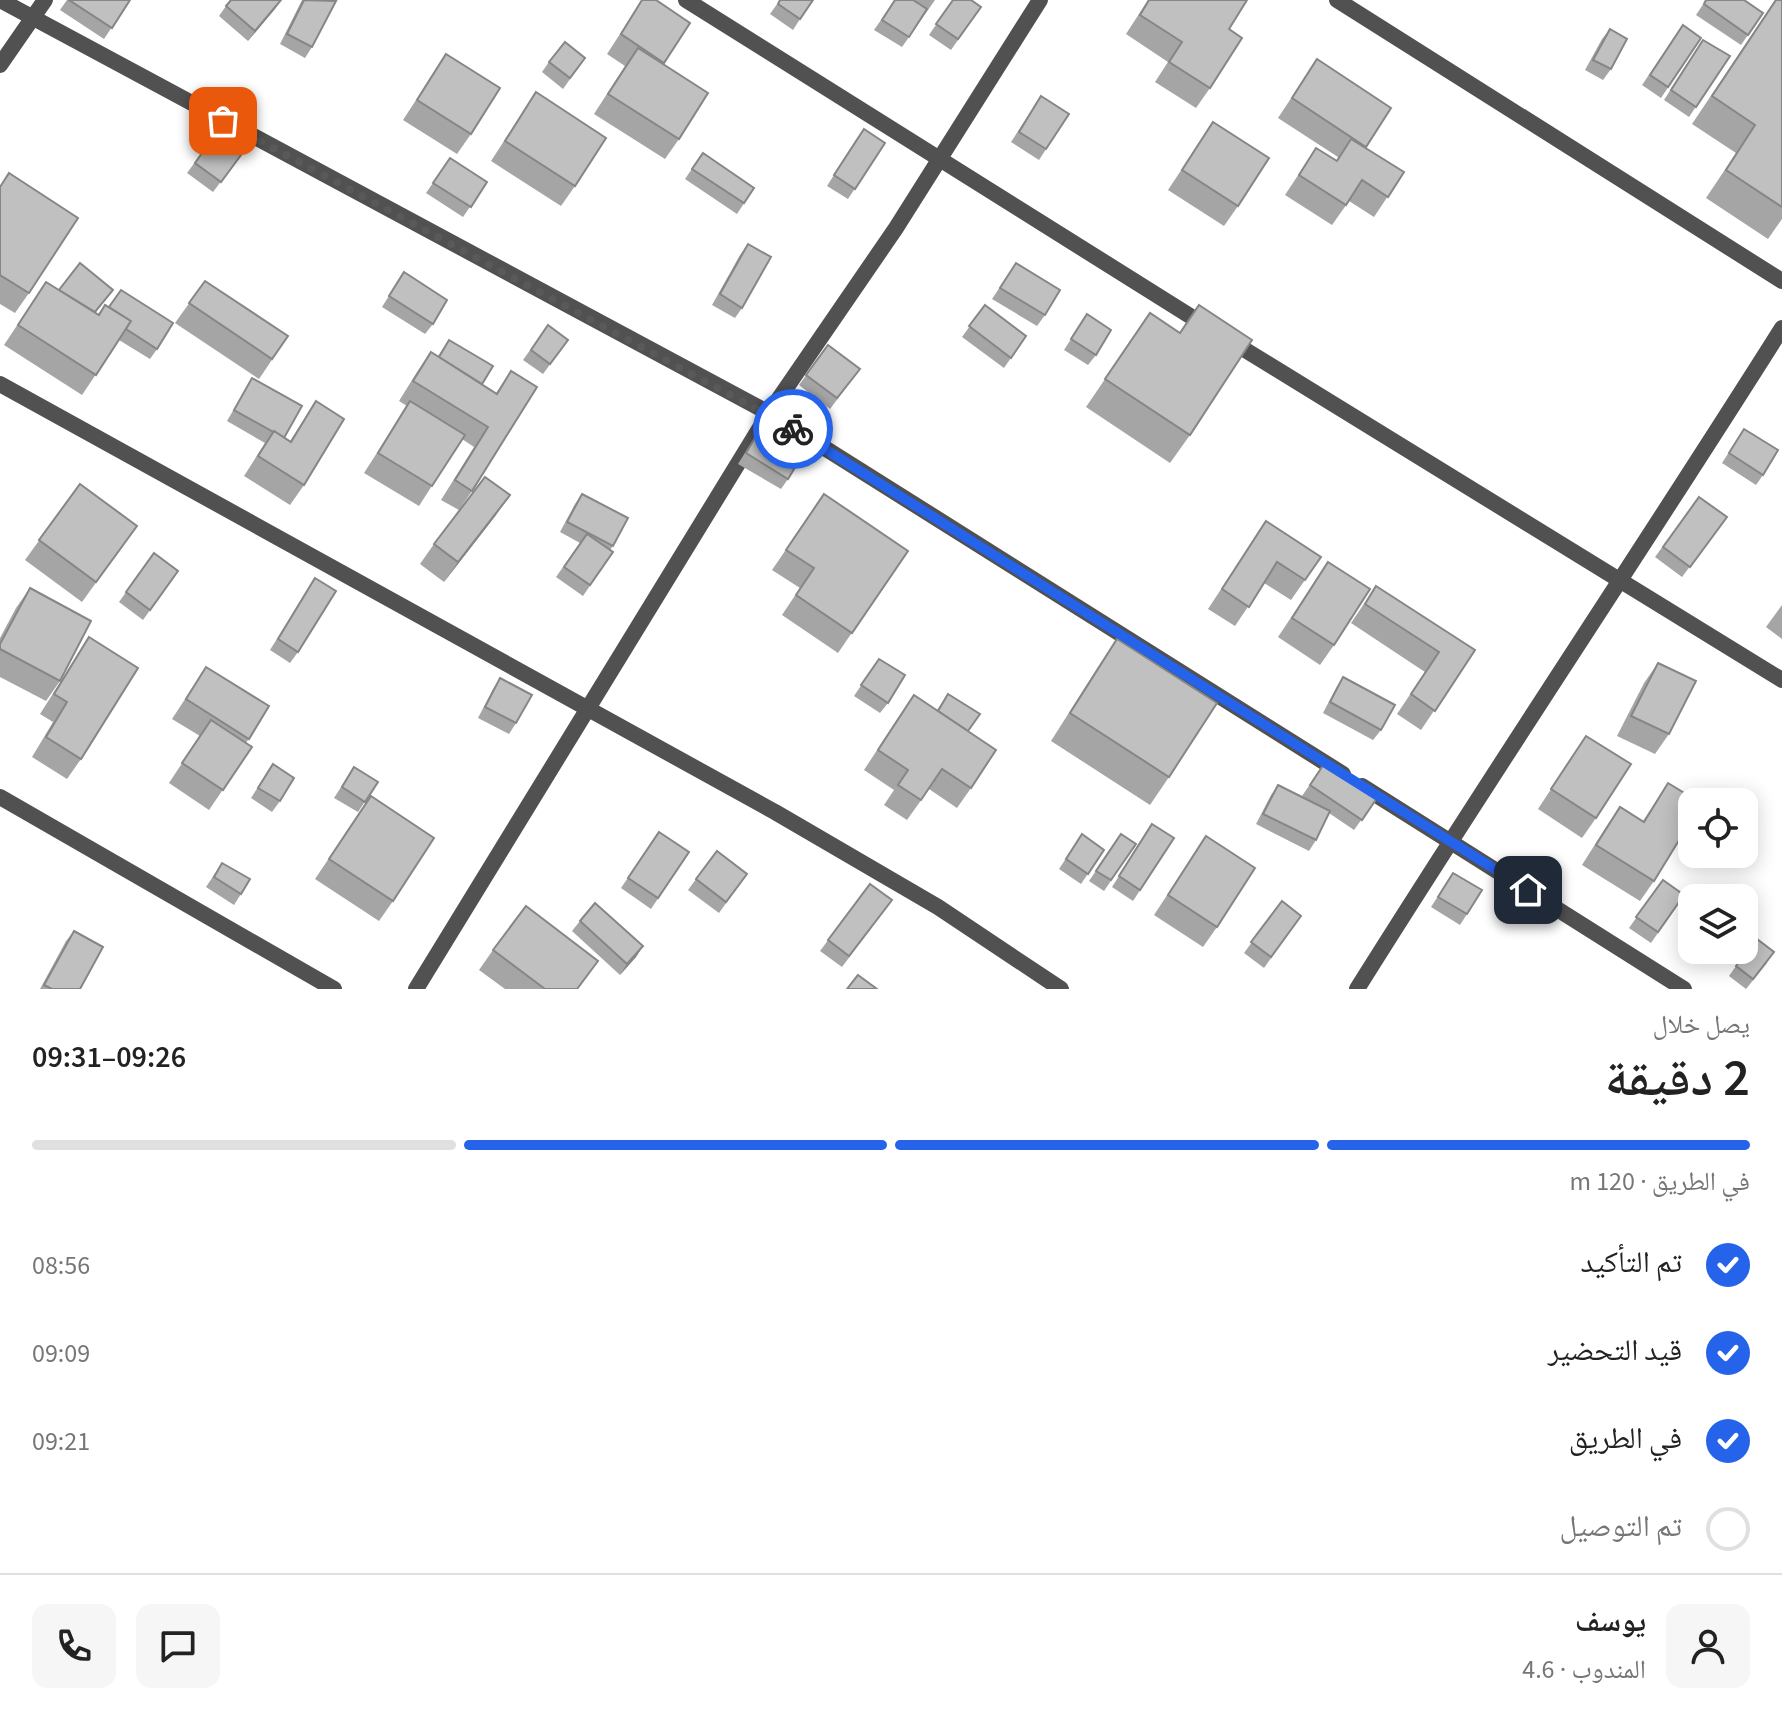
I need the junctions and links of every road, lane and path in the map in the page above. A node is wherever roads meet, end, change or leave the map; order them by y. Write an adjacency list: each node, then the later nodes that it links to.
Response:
1 (0, 0): 6 (street)
2 (45, 0): 6 (street)
3 (686, 0): 8 (street)
4 (1040, 0): 8 (street)
5 (1337, 0): 9 (street)
6 (32, 18): 7 (street); 12 (street)
7 (0, 65)
8 (939, 160): 12 (street); 13 (street)
9 (1782, 281)
10 (1782, 328): 13 (street)
11 (0, 384): 15 (street)
12 (769, 413): 15 (street); 17 (street)
13 (1621, 583): 14 (street); 17 (street)
14 (1782, 680)
15 (589, 710): 19 (street); 20 (street)
16 (0, 797): 18 (street)
17 (1450, 841): 21 (street); 22 (street)
18 (334, 989)
19 (416, 989)
20 (1061, 989)
21 (1357, 989)
22 (1684, 989)

